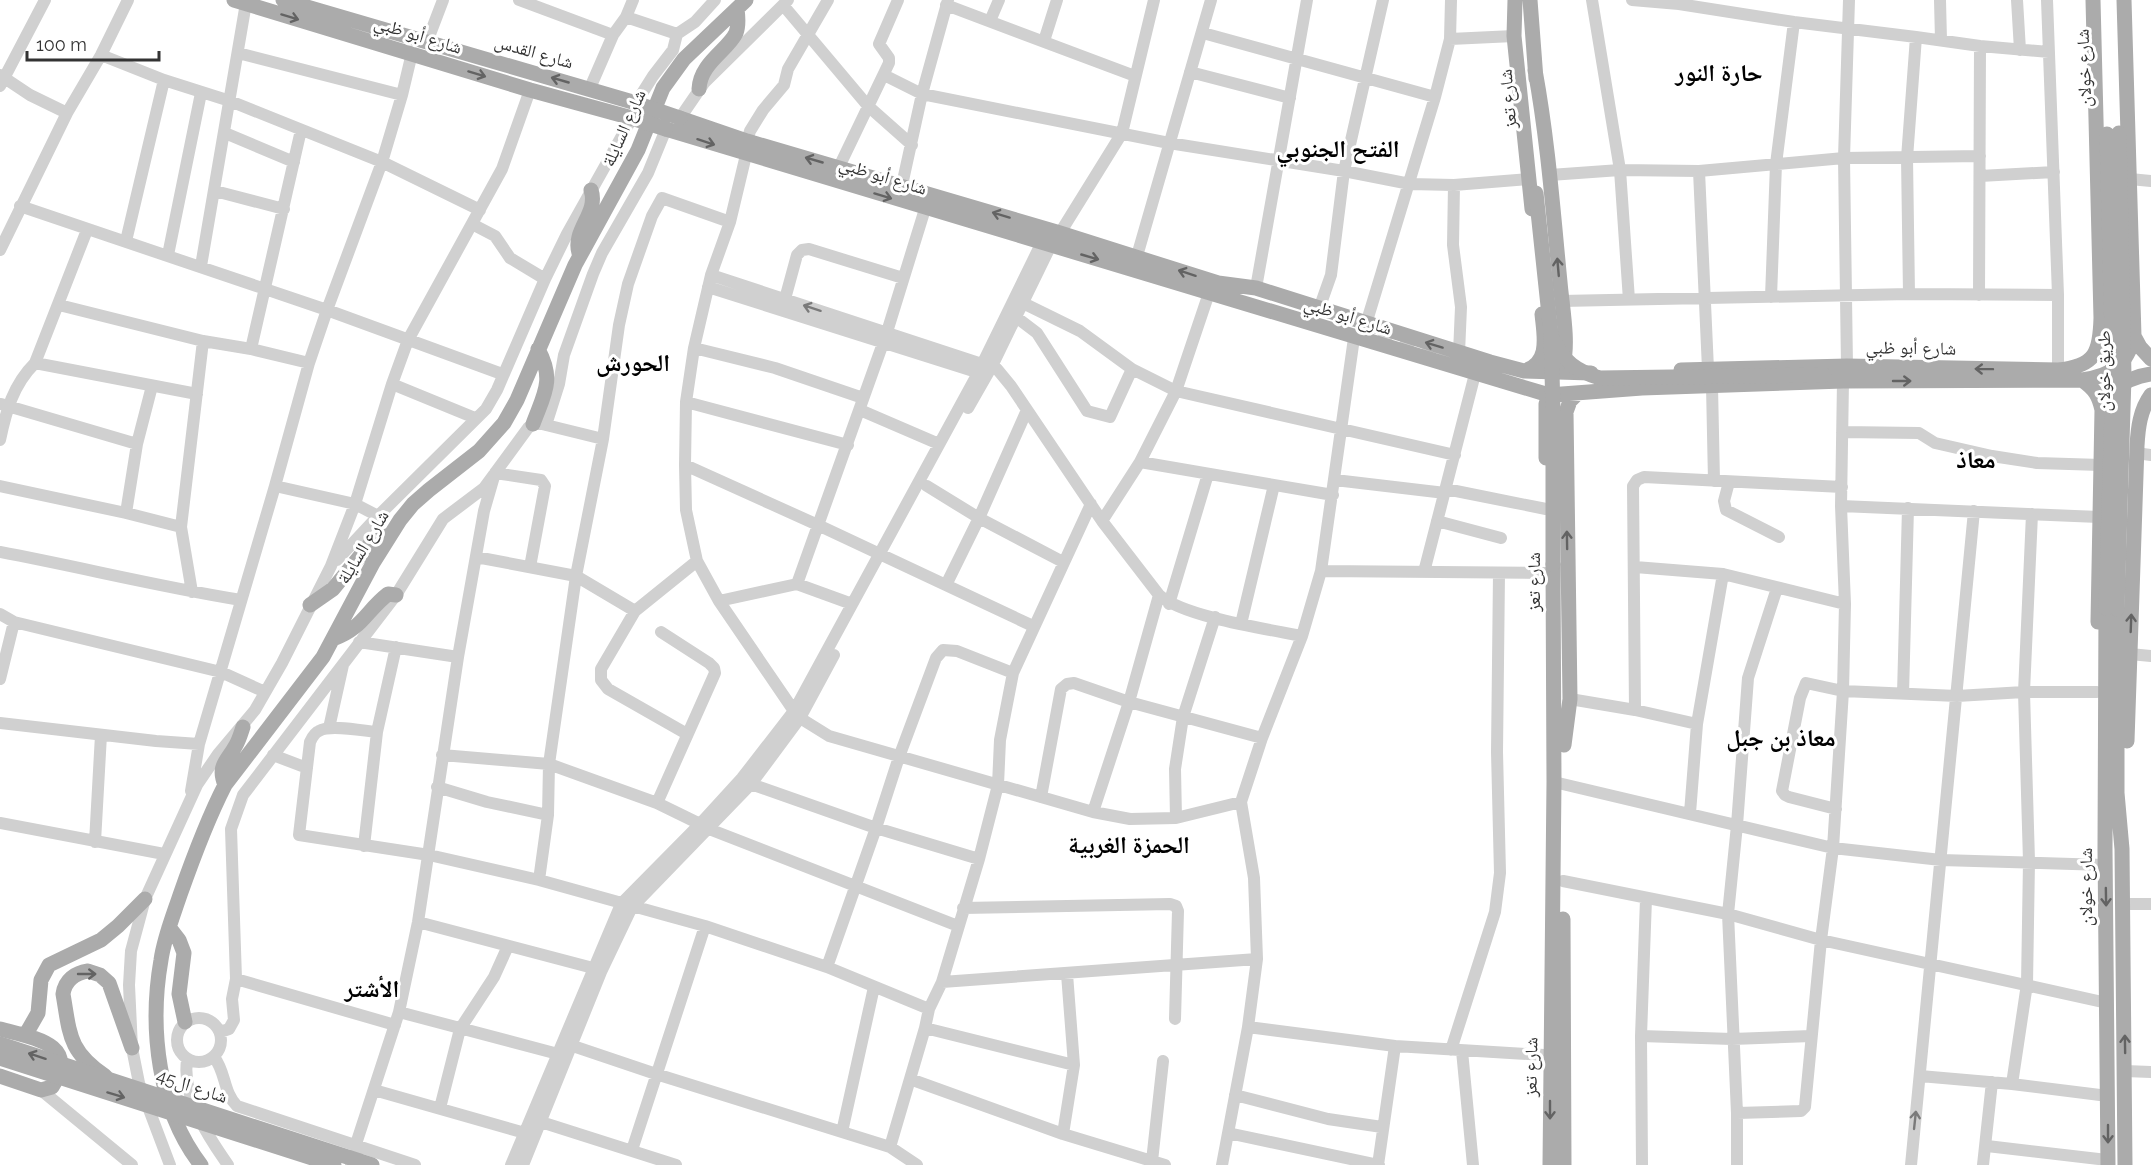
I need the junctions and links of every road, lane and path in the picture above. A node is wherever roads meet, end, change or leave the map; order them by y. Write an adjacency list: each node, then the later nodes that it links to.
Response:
1 (45, 0): 60 (street)
2 (128, 0): 53 (street)
3 (283, 0): 46 (main road, شارع القدس)
4 (443, 0): 46 (street)
5 (519, 0): 40 (street)
6 (633, 0): 34 (street)
7 (715, 0): 39 (street)
8 (828, 0): 41 (street)
9 (898, 0): 57 (street)
10 (999, 0): 35 (street)
11 (1057, 0): 47 (street)
12 (1154, 0): 58 (street)
13 (1211, 0): 38 (street)
14 (1307, 0): 54 (street)
15 (1383, 0): 59 (street)
16 (1451, 0): 44 (street)
17 (1516, 0): 42 (main road); 105 (main road, شارع تعز)
18 (1530, 0): 55 (main road, شارع تعز)
19 (1592, 0): 91 (street)
20 (1632, 0): 31 (street)
21 (1849, 0): 37 (street)
22 (1940, 0): 45 (street)
23 (2017, 0): 49 (street)
24 (2047, 0): 50 (street)
25 (2093, 0): 140 (main road, طريق خولان)
26 (2101, 0): 79 (main road, شارع خولان)
27 (2116, 0): 79 (main road, شارع خولان)
28 (2124, 0): 97 (main road, طريق خولان)
29 (240, 2): 51 (street); 52 (main road, شارع أبو ظبي, one-way to 52)
30 (947, 2): 35 (street); 67 (street)
31 (1679, 2): 36 (street)
32 (785, 3): 41 (street); 63 (street)
33 (742, 4): 63 (main road); 117 (main road, شارع السايلة)
34 (626, 16): 39 (street); 40 (street)
35 (990, 21): 47 (street)
36 (1794, 22): 37 (street); 89 (street)
37 (1848, 28): 43 (street); 84 (street)
38 (1203, 33): 54 (street); 56 (street)
39 (677, 34): 72 (street)
40 (613, 35): 62 (street)
41 (808, 35): 71 (street); 82 (street)
42 (1514, 36): 44 (street); 98 (main road)
43 (1916, 37): 45 (street); 85 (street)
44 (1450, 39): 68 (street)
45 (1941, 40): 48 (street)
46 (427, 42): 62 (main road, شارع القدس, one-way to 46)
47 (1044, 42): 58 (street)
48 (1980, 46): 49 (street); 83 (street)
49 (2020, 50): 50 (street)
50 (2049, 52): 94 (street)
51 (238, 53): 66 (street); 70 (street)
52 (412, 53): 64 (main road, شارع أبو ظبي, one-way to 64); 66 (street)
53 (101, 55): 61 (street); 73 (street)
54 (1297, 59): 59 (street); 69 (street)
55 (1535, 70): 95 (main road); 105 (main road, شارع تعز)
56 (1190, 72): 69 (street); 80 (street)
57 (884, 75): 67 (street); 71 (street)
58 (1135, 76): 78 (street)
59 (1365, 79): 68 (street); 92 (street)
60 (1, 80): 73 (street)
61 (164, 80): 65 (street); 114 (street)
62 (590, 88): 72 (main road, شارع القدس)
63 (699, 89): 74 (street)
64 (530, 90): 72 (main road, شارع أبو ظبي); 109 (street)
65 (201, 93): 70 (street); 116 (street)
66 (402, 94): 87 (street)
67 (922, 94): 78 (street); 81 (street)
68 (1435, 96): 100 (street)
69 (1290, 98): 88 (street)
70 (230, 101): 76 (street); 77 (street)
71 (868, 106): 81 (street); 90 (street)
72 (634, 110): 74 (main road, شارع أبو ظبي, bridge); 75 (main road, شارع أبو ظبي, bridge); 103 (street)
73 (67, 114): 106 (street)
74 (680, 118): 82 (main road, شارع أبو ظبي)
75 (666, 129): 82 (main road, شارع أبو ظبي, one-way to 82); 190 (street)
76 (301, 130): 86 (street); 87 (street)
77 (225, 134): 86 (street); 104 (street)
78 (1122, 134): 80 (street); 113 (street)
79 (2113, 134): 263 (main road, طريق خولان, bridge)
80 (1169, 143): 88 (street); 118 (street)
81 (912, 145): 101 (street)
82 (747, 148): 90 (main road, شارع أبو ظبي, one-way to 82); 108 (main road, شارع أبو ظبي, one-way to 108); 110 (street)
83 (1980, 156): 85 (street); 96 (street)
84 (1845, 158): 85 (street); 89 (street); 127 (street)
85 (1906, 158): 126 (street)
86 (294, 162): 107 (street)
87 (382, 162): 109 (street); 138 (street)
88 (1279, 162): 92 (street); 125 (street)
89 (1776, 164): 93 (street); 130 (street)
90 (839, 167): 101 (main road, شارع أبو ظبي)
91 (1620, 170): 93 (street); 95 (street); 133 (street)
92 (1344, 171): 100 (street); 137 (street)
93 (1699, 171): 131 (street)
94 (2054, 172): 96 (street); 129 (street)
95 (1550, 174): 134 (main road, one-way to 95)
96 (1980, 176): 128 (street)
97 (2130, 178): 99 (street); 141 (main road, طريق خولان)
98 (1529, 179): 102 (street); 143 (main road)
99 (2151, 181)
100 (1410, 184): 102 (street); 144 (street)
101 (902, 185): 113 (main road, شارع أبو ظبي, one-way to 101)
102 (1454, 185): 154 (street)
103 (591, 190): 117 (main road); 121 (street)
104 (215, 191): 107 (street); 119 (street)
105 (1541, 193): 143 (main road, شارع تعز, bridge)
106 (20, 206): 112 (street); 115 (street)
107 (284, 209): 123 (street)
108 (925, 209): 113 (main road, شارع أبو ظبي); 120 (street)
109 (480, 210): 111 (street)
110 (730, 222): 122 (street); 194 (street)
111 (472, 224): 121 (street); 147 (street)
112 (87, 230): 114 (street); 136 (street)
113 (1051, 240): 118 (main road, شارع أبو ظبي); 124 (main road, شارع أبو ظبي, one-way to 124); 135 (street); 159 (street)
114 (126, 241): 116 (street)
115 (0, 250)
116 (168, 255): 119 (street)
117 (580, 255): 153 (main road, شارع السايلة)
118 (1137, 256): 124 (main road, شارع أبو ظبي, one-way to 118)
119 (201, 266): 123 (street)
120 (903, 278): 132 (street); 146 (street)
121 (545, 279): 169 (street)
122 (710, 281): 132 (street); 146 (street); 151 (street)
123 (265, 288): 138 (street); 152 (street)
124 (1213, 288): 125 (main road, شارع أبو ظبي); 144 (main road); 178 (street)
125 (1256, 288): 137 (main road, شارع أبو ظبي)
126 (1909, 294): 127 (street); 128 (street)
127 (1847, 295): 130 (street); 167 (street)
128 (1979, 295): 129 (street)
129 (2058, 295): 162 (street)
130 (1771, 297): 131 (street)
131 (1705, 298): 133 (street); 161 (street)
132 (785, 299): 146 (street, one-way to 132)
133 (1629, 300): 134 (street)
134 (1561, 301): 142 (main road)
135 (1023, 303): 139 (street); 160 (street)
136 (59, 305): 148 (street); 157 (street)
137 (1319, 309): 144 (main road, شارع أبو ظبي)
138 (327, 310): 147 (street); 158 (street)
139 (1016, 317): 159 (street); 160 (street)
140 (2101, 318): 141 (main road); 149 (main road, طريق خولان)
141 (2134, 318): 145 (main road, طريق خولان)
142 (1563, 324): 143 (main road); 150 (main road)
143 (1547, 329): 163 (main road); 167 (main road, bridge); 245 (main road, شارع تعز, bridge)
144 (1359, 330): 154 (main road, شارع أبو ظبي, one-way to 144); 170 (main road, شارع أبو ظبي); 191 (street)
145 (2134, 336): 155 (main road); 172 (main road)
146 (885, 337): 159 (street); 184 (street)
147 (408, 340): 169 (street); 173 (street)
148 (203, 341): 152 (street); 180 (street)
149 (2100, 342): 162 (main road, شارع أبو ظبي)
150 (1564, 346): 165 (main road); 166 (main road)
151 (694, 348): 183 (street); 184 (street)
152 (251, 349): 158 (street)
153 (538, 349): 190 (main road); 235 (main road, شارع السايلة)
154 (1459, 353): 156 (main road, شارع أبو ظبي)
155 (2151, 359)
156 (1490, 362): 163 (main road, شارع أبو ظبي); 170 (main road)
157 (35, 363): 174 (street); 185 (street)
158 (309, 363): 213 (street)
159 (985, 369): 186 (street); 196 (street); 214 (street)
160 (1132, 369): 178 (street)
161 (1708, 369): 164 (main road, شارع أبو ظبي); 167 (main road, شارع أبو ظبي)
162 (2058, 370): 171 (main road, شارع أبو ظبي)
163 (1524, 371): 165 (main road, شارع أبو ظبي)
164 (1640, 371): 166 (main road, شارع أبو ظبي); 176 (main road)
165 (1566, 373): 166 (main road, شارع أبو ظبي); 177 (main road); 181 (main road)
166 (1594, 373)
167 (1845, 373): 171 (main road, شارع أبو ظبي); 175 (main road, شارع أبو ظبي); 192 (street)
168 (2151, 374): 187 (main road)
169 (502, 375): 189 (street)
170 (1481, 376): 177 (main road, شارع أبو ظبي); 200 (street)
171 (2042, 376): 172 (main road)
172 (2082, 380): 187 (main road)
173 (392, 384): 189 (street); 218 (street)
174 (152, 386): 180 (street); 195 (street)
175 (1712, 386): 176 (main road, شارع أبو ظبي); 209 (street)
176 (1642, 388): 179 (main road, شارع أبو ظبي)
177 (1527, 390): 181 (main road, شارع أبو ظبي); 188 (main road)
178 (1176, 391): 191 (street); 201 (street)
179 (1578, 393): 181 (main road, شارع أبو ظبي); 203 (main road)
180 (197, 394): 233 (street)
181 (1549, 395): 188 (main road)
182 (2151, 395): 199 (main road)
183 (686, 402): 197 (street); 204 (street)
184 (861, 404): 196 (street); 197 (street)
185 (4, 405): 193 (street); 195 (street)
186 (1027, 410): 219 (street); 230 (street)
187 (2102, 410): 198 (main road, طريق خولان)
188 (1545, 411): 202 (main road)
189 (475, 418): 228 (street)
190 (540, 424): 194 (street); 206 (street)
191 (1342, 430): 200 (street); 208 (street)
192 (1842, 432): 205 (street); 215 (street)
193 (0, 440)
194 (603, 440): 251 (street)
195 (137, 444): 226 (street)
196 (939, 444): 239 (street)
197 (848, 445): 234 (street)
198 (2101, 445): 199 (main road); 205 (main road, طريق خولان)
199 (2140, 446): 275 (main road, one-way to 199)
200 (1455, 455): 216 (street)
201 (1140, 462): 207 (street); 231 (street)
202 (1546, 462): 203 (main road); 223 (main road)
203 (1566, 462): 288 (main road, one-way to 203)
204 (684, 465): 234 (street); 241 (street)
205 (2101, 465): 229 (main road, طريق خولان)
206 (495, 473): 220 (street); 224 (street); 244 (street)
207 (1208, 474): 211 (street); 257 (street)
208 (1335, 480): 216 (street); 217 (street)
209 (1714, 481): 210 (street); 246 (street)
210 (1729, 482): 215 (street); 236 (street)
211 (1274, 485): 217 (street); 268 (street)
212 (0, 486): 226 (street)
213 (275, 486): 218 (street); 258 (street)
214 (927, 486): 230 (street); 239 (street)
215 (1842, 487): 221 (street)
216 (1445, 491): 223 (street); 232 (street)
217 (1333, 495): 247 (street)
218 (354, 504): 228 (street); 243 (street)
219 (1091, 504): 231 (street); 242 (street)
220 (460, 505): 224 (street); 256 (street)
221 (1841, 506): 222 (street); 261 (street)
222 (1908, 508): 225 (street); 286 (street)
223 (1546, 509): 245 (main road)
224 (484, 511): 240 (street)
225 (1974, 511): 227 (street); 287 (street)
226 (126, 513): 233 (street)
227 (2032, 514): 229 (street); 283 (street)
228 (378, 516): 243 (street)
229 (2099, 517): 284 (main road, طريق خولان)
230 (979, 518): 242 (street); 253 (street)
231 (1102, 521): 257 (street)
232 (1437, 521): 237 (street); 248 (street)
233 (182, 526): 255 (street)
234 (820, 526): 239 (street); 252 (street)
235 (389, 535): 262 (main road); 272 (main road, شارع السايلة)
236 (1779, 537)
237 (1501, 538)
238 (0, 552): 255 (street)
239 (883, 555): 253 (street); 260 (street); 291 (street)
240 (476, 557): 244 (street); 277 (street)
241 (697, 561): 259 (street); 264 (street)
242 (1064, 562): 269 (street)
243 (331, 566): 262 (street)
244 (530, 567): 251 (street)
245 (1554, 567): 249 (street); 301 (main road, شارع تعز)
246 (1635, 567): 250 (street); 290 (street)
247 (1321, 571): 248 (street); 271 (street)
248 (1424, 572): 249 (street)
249 (1499, 573): 381 (street)
250 (1723, 574): 254 (street); 294 (street)
251 (576, 576): 264 (street); 306 (street)
252 (797, 584): 259 (street); 260 (street)
253 (946, 585): 269 (street)
254 (1777, 588): 261 (street); 323 (street)
255 (192, 592): 258 (street)
256 (396, 595): 272 (main road); 273 (street)
257 (1164, 599): 266 (street); 289 (street)
258 (241, 600): 279 (street)
259 (719, 601): 291 (street)
260 (852, 604): 291 (street)
261 (1845, 604): 282 (street)
262 (310, 605): 285 (street)
263 (2112, 608): 329 (main road, شارع خولان); 332 (main road, شارع خولان)
264 (635, 611): 298 (street)
265 (0, 614): 267 (street)
266 (1215, 617): 268 (street); 292 (street)
267 (14, 622): 279 (street); 281 (street)
268 (1241, 624): 271 (street)
269 (1033, 626): 280 (street)
270 (661, 632): 298 (street)
271 (1302, 636): 300 (street)
272 (333, 639): 310 (main road, شارع السايلة)
273 (360, 642): 274 (street); 278 (street)
274 (396, 647): 277 (street); 297 (street)
275 (2130, 654): 276 (street); 329 (main road)
276 (2151, 656)
277 (458, 657): 304 (street)
278 (344, 662): 296 (street); 303 (street)
279 (221, 672): 285 (street); 302 (street)
280 (1013, 673): 305 (street); 311 (street)
281 (0, 679)
282 (1843, 692): 286 (street); 317 (street); 317 (street)
283 (2024, 692): 284 (street); 287 (street); 335 (street)
284 (2097, 692): 332 (main road, طريق خولان)
285 (265, 693): 295 (street)
286 (1903, 694): 287 (street)
287 (1958, 696): 334 (street)
288 (1570, 699): 290 (street); 301 (main road)
289 (1129, 702): 292 (street); 313 (street); 318 (street)
290 (1635, 710): 294 (street)
291 (797, 714): 305 (street); 308 (street)
292 (1183, 717): 300 (street); 321 (street)
293 (0, 723): 299 (street)
294 (1697, 724): 319 (street)
295 (243, 727): 310 (main road); 314 (street)
296 (329, 728): 297 (street); 307 (street)
297 (377, 732): 327 (street)
298 (687, 734): 316 (street)
299 (101, 735): 302 (street); 326 (street)
300 (1262, 738): 315 (street)
301 (1559, 742): 309 (main road, شارع تعز)
302 (199, 744): 314 (street)
303 (273, 755): 307 (street); 358 (street)
304 (442, 755): 306 (street); 312 (street)
305 (898, 757): 311 (street); 325 (street)
306 (549, 764): 316 (street); 320 (street)
307 (307, 768): 327 (street)
308 (746, 781): 324 (street); 325 (street)
309 (1559, 783): 319 (street); 337 (main road, شارع تعز); 383 (main road, شارع تعز)
310 (225, 785): 349 (main road, شارع السايلة)
311 (998, 785): 313 (street); 333 (street)
312 (437, 787): 320 (street); 331 (street)
313 (1041, 797): 318 (street)
314 (189, 801): 330 (street)
315 (1241, 802): 321 (street); 352 (street)
316 (657, 803): 324 (street)
317 (1836, 809): 328 (street)
318 (1093, 812): 321 (street)
319 (1689, 813): 323 (street)
320 (548, 815): 336 (street)
321 (1176, 818)
322 (0, 823): 326 (street)
323 (1737, 825): 328 (street); 345 (street)
324 (705, 826): 338 (street); 343 (street)
325 (876, 828): 333 (street); 338 (street)
326 (95, 842): 330 (street)
327 (364, 846): 331 (street)
328 (1833, 848): 334 (street); 350 (street)
329 (2122, 849): 341 (main road, شارع خولان)
330 (164, 854): 339 (street)
331 (429, 855): 336 (street); 346 (street)
332 (2105, 858): 335 (street); 362 (main road, شارع خولان, one-way to 362)
333 (979, 859): 344 (street)
334 (1941, 860): 335 (street); 353 (street)
335 (2029, 861): 360 (street)
336 (539, 880): 343 (street)
337 (1563, 881): 340 (street); 383 (main road, شارع تعز)
338 (857, 886): 348 (street); 355 (street)
339 (145, 899): 373 (main road); 380 (street)
340 (1646, 899): 345 (street); 374 (street)
341 (2123, 904): 342 (street); 389 (main road, شارع خولان, one-way to 341)
342 (2151, 904)
343 (627, 905): 347 (street); 356 (street); 378 (street)
344 (963, 908): 348 (street); 354 (street)
345 (1728, 914): 350 (street); 376 (street)
346 (418, 921): 351 (street); 364 (street)
347 (705, 926): 355 (street); 391 (street)
348 (958, 926): 359 (street)
349 (169, 927): 366 (main road); 417 (main road, شارع السايلة)
350 (1821, 940): 353 (street); 375 (street)
351 (508, 946): 356 (street); 371 (street)
352 (1257, 959): 354 (street); 368 (street)
353 (1930, 963): 360 (street); 393 (street)
354 (1178, 965): 357 (street); 365 (street)
355 (827, 967): 361 (street)
356 (593, 968): 382 (street)
357 (1067, 974): 359 (street); 388 (street)
358 (236, 979): 367 (street); 372 (street)
359 (942, 982): 363 (street)
360 (2027, 984): 362 (street); 397 (street)
361 (874, 987): 363 (street); 406 (street)
362 (2107, 1003): 401 (main road, شارع خولان)
363 (929, 1009): 369 (street)
364 (399, 1012): 367 (street); 371 (street)
365 (1175, 1019)
366 (185, 1022): 372 (street); 386 (street)
367 (395, 1025): 399 (street)
368 (1248, 1027): 379 (street); 400 (street)
369 (925, 1028): 388 (street); 394 (street)
370 (0, 1029): 373 (main road)
371 (460, 1029): 382 (street); 402 (street)
372 (220, 1032): 384 (street)
373 (19, 1034): 398 (main road)
374 (1641, 1036): 376 (street); 435 (street)
375 (1811, 1036): 376 (street); 403 (street)
376 (1732, 1039): 403 (street)
377 (0, 1044): 395 (main road, شارع ال45, one-way to 377, bridge)
378 (570, 1045): 391 (street); 404 (street)
379 (1395, 1047): 381 (street); 405 (street)
380 (132, 1048): 395 (main road, one-way to 380, bridge); 419 (street)
381 (1456, 1050): 383 (street); 432 (street)
382 (558, 1054): 407 (street)
383 (1557, 1056): 433 (main road, شارع تعز, one-way to 433); 434 (main road, شارع تعز)
384 (214, 1057): 386 (street); 410 (street)
385 (0, 1058): 421 (main road, شارع ال45, one-way to 421, bridge)
386 (187, 1060): 420 (street)
387 (1163, 1061): 415 (street)
388 (1074, 1065): 409 (street)
389 (2125, 1071): 390 (street); 439 (main road, شارع خولان)
390 (2151, 1072)
391 (656, 1074): 406 (street); 413 (street)
392 (0, 1076): 398 (main road)
393 (1920, 1076): 396 (street); 437 (street, one-way to 393)
394 (910, 1079): 409 (street); 412 (street)
395 (112, 1081): 423 (main road, شارع ال45, bridge)
396 (1992, 1083): 397 (street); 411 (street)
397 (2012, 1084): 401 (street)
398 (41, 1090): 418 (street)
399 (374, 1090): 402 (street); 410 (street)
400 (1235, 1095): 405 (street); 408 (street)
401 (2108, 1096): 416 (main road, شارع خولان, one-way to 416)
402 (440, 1108): 407 (street)
403 (1737, 1113): 436 (street)
404 (541, 1122): 413 (street); 426 (street)
405 (1382, 1126): 431 (street)
406 (842, 1132): 412 (street)
407 (525, 1133): 425 (street)
408 (1228, 1133): 430 (street); 431 (street)
409 (1064, 1134): 415 (street)
410 (356, 1144): 422 (street); 424 (street)
411 (1987, 1146): 414 (street); 438 (street)
412 (890, 1147): 428 (street)
413 (632, 1150): 427 (street)
414 (2040, 1159): 416 (street)
415 (1152, 1161): 429 (street)
416 (2108, 1162)
417 (199, 1163)
418 (132, 1165)
419 (170, 1165)
420 (228, 1165)
421 (334, 1165)
422 (351, 1165)
423 (372, 1165)
424 (415, 1165)
425 (511, 1165)
426 (523, 1165)
427 (676, 1165)
428 (917, 1165)
429 (1165, 1165)
430 (1222, 1165)
431 (1378, 1165)
432 (1473, 1165)
433 (1550, 1165)
434 (1563, 1165)
435 (1642, 1165)
436 (1737, 1165)
437 (1911, 1165)
438 (1983, 1165)
439 (2126, 1165)

